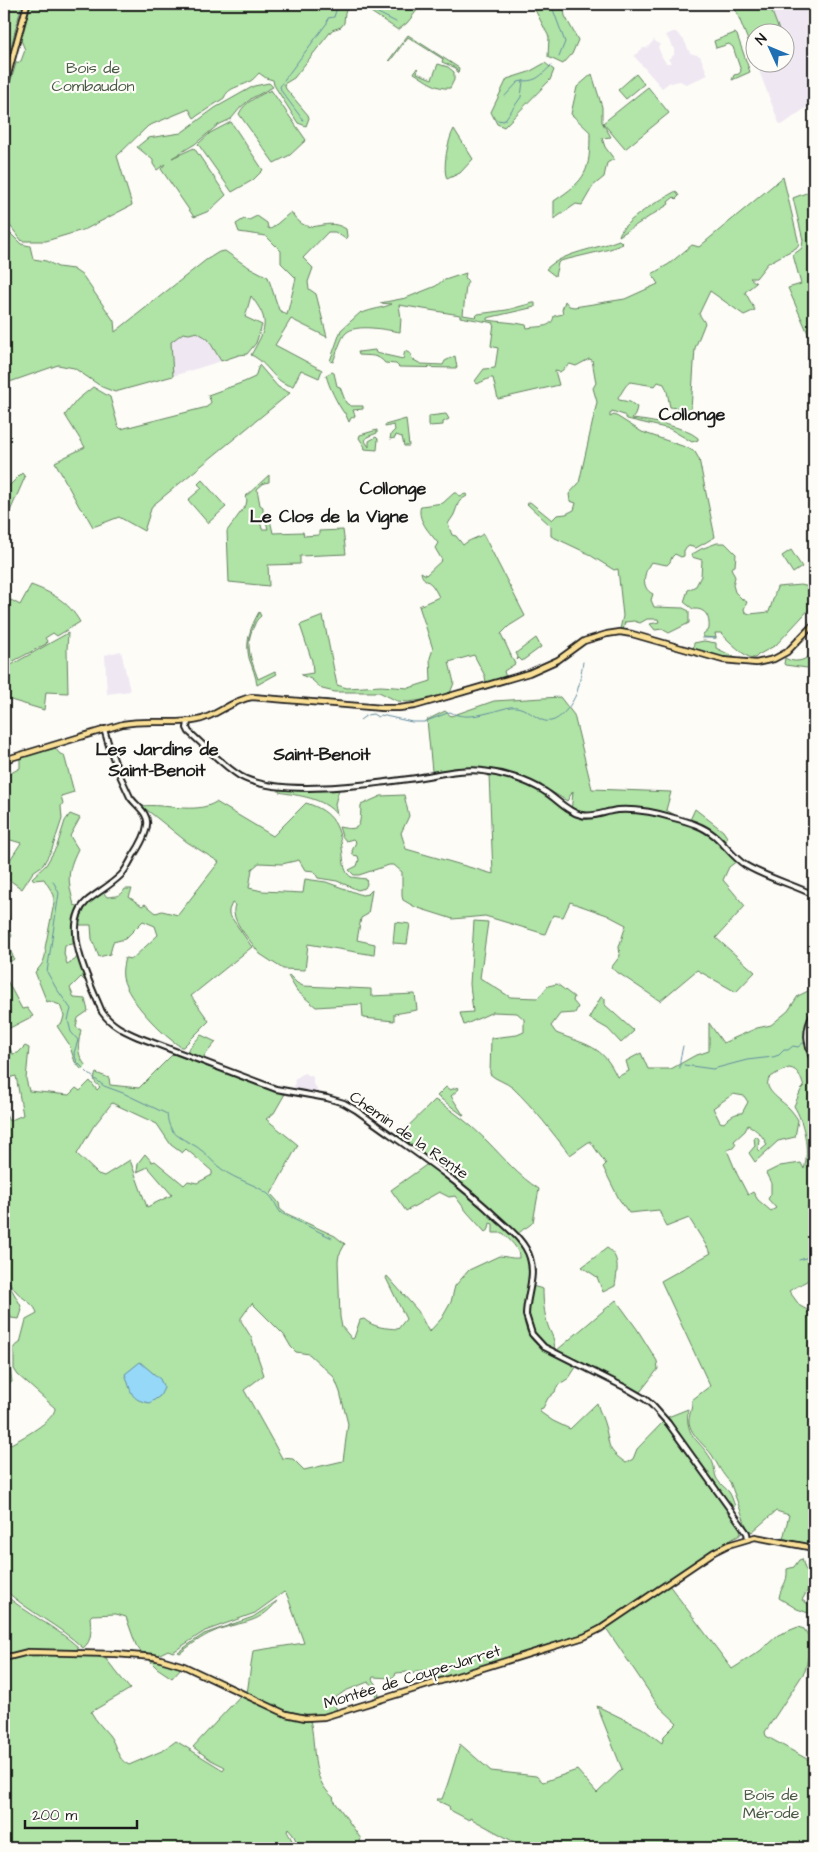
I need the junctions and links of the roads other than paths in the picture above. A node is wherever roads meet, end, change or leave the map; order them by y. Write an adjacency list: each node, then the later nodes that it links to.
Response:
1 (27, 4): 2 (main road)
2 (4, 90)
3 (814, 625): 4 (main road)
4 (188, 722): 5 (main road); 7 (street)
5 (104, 729): 6 (main road); 10 (street, Chemin de la Rente)
6 (4, 760)
7 (814, 896)
8 (814, 1012): 9 (street)
9 (814, 1064)
10 (748, 1538): 11 (main road); 12 (main road, Montée de Coupe-Jarret)
11 (814, 1548)
12 (4, 1658)

